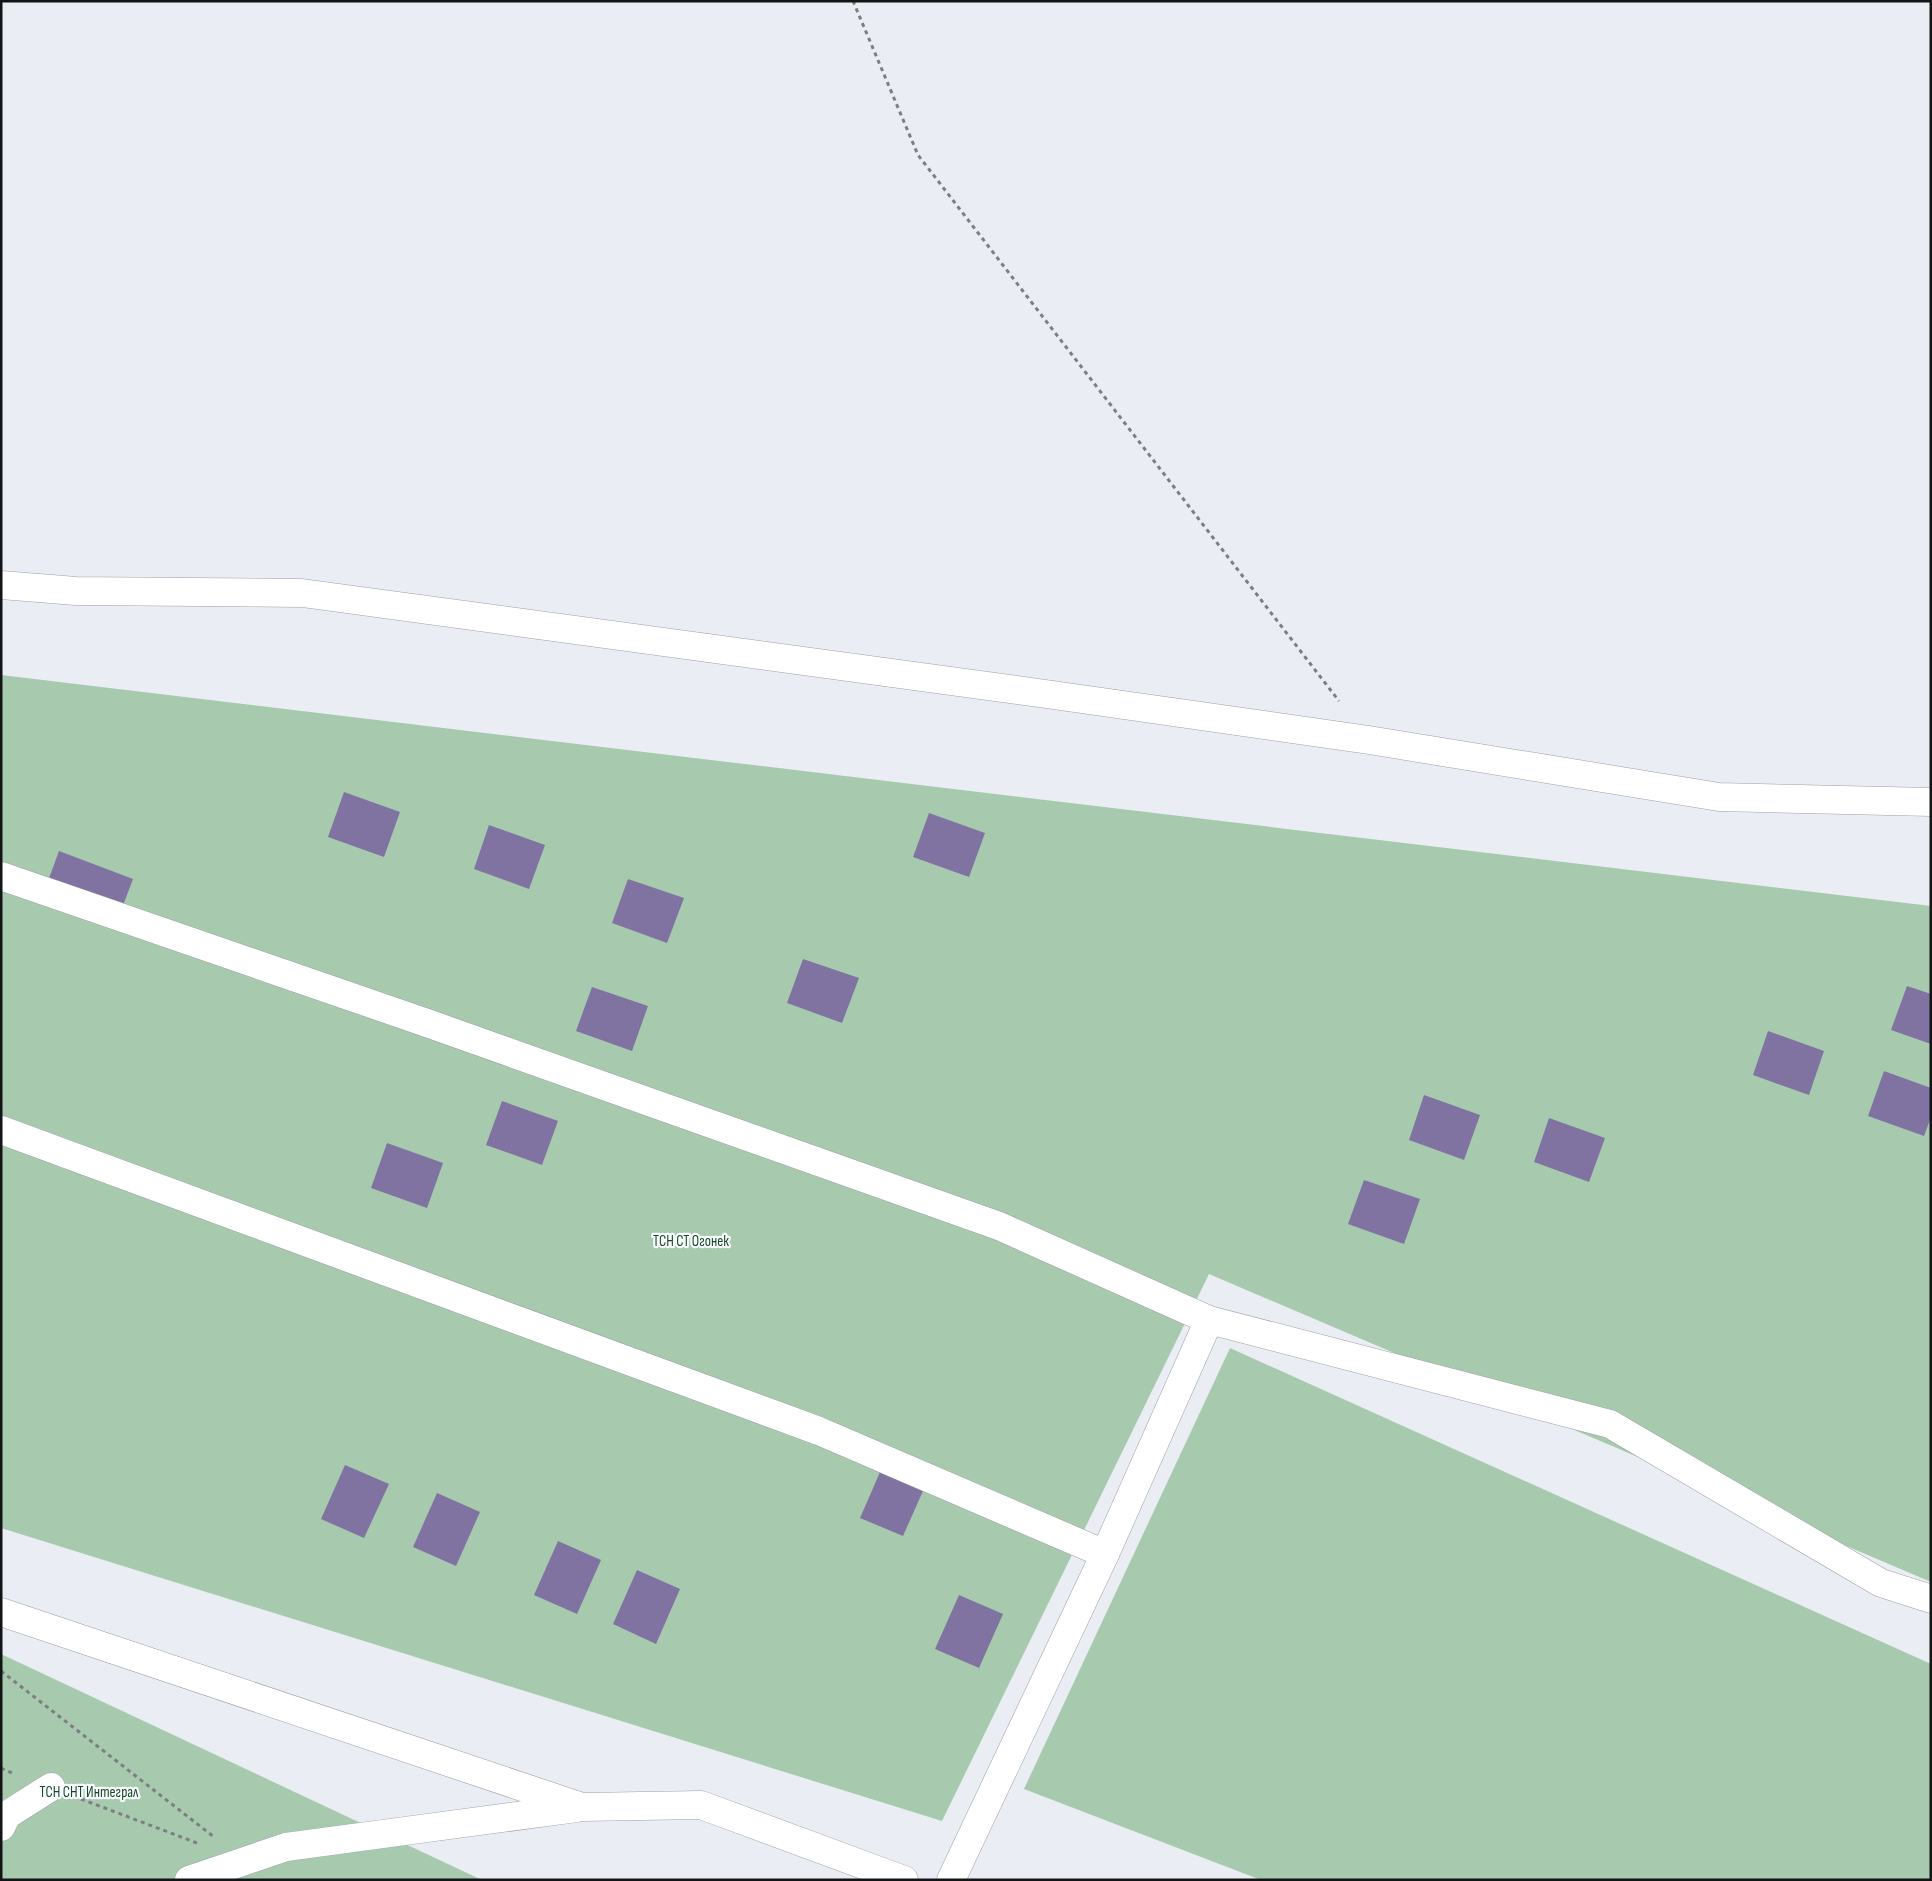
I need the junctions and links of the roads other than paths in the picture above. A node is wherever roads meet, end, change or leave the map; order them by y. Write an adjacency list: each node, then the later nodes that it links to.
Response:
1 (1, 585): 2 (street)
2 (1931, 802)
3 (1, 876): 5 (street)
4 (1, 1130): 6 (street)
5 (1209, 1320): 6 (street); 7 (street)
6 (1105, 1554): 14 (street)
7 (1931, 1599)
8 (1, 1612): 10 (street)
9 (51, 1787): 11 (street)
10 (582, 1807): 12 (street); 13 (street)
11 (1, 1827)
12 (189, 1880)
13 (904, 1880)
14 (951, 1880)

